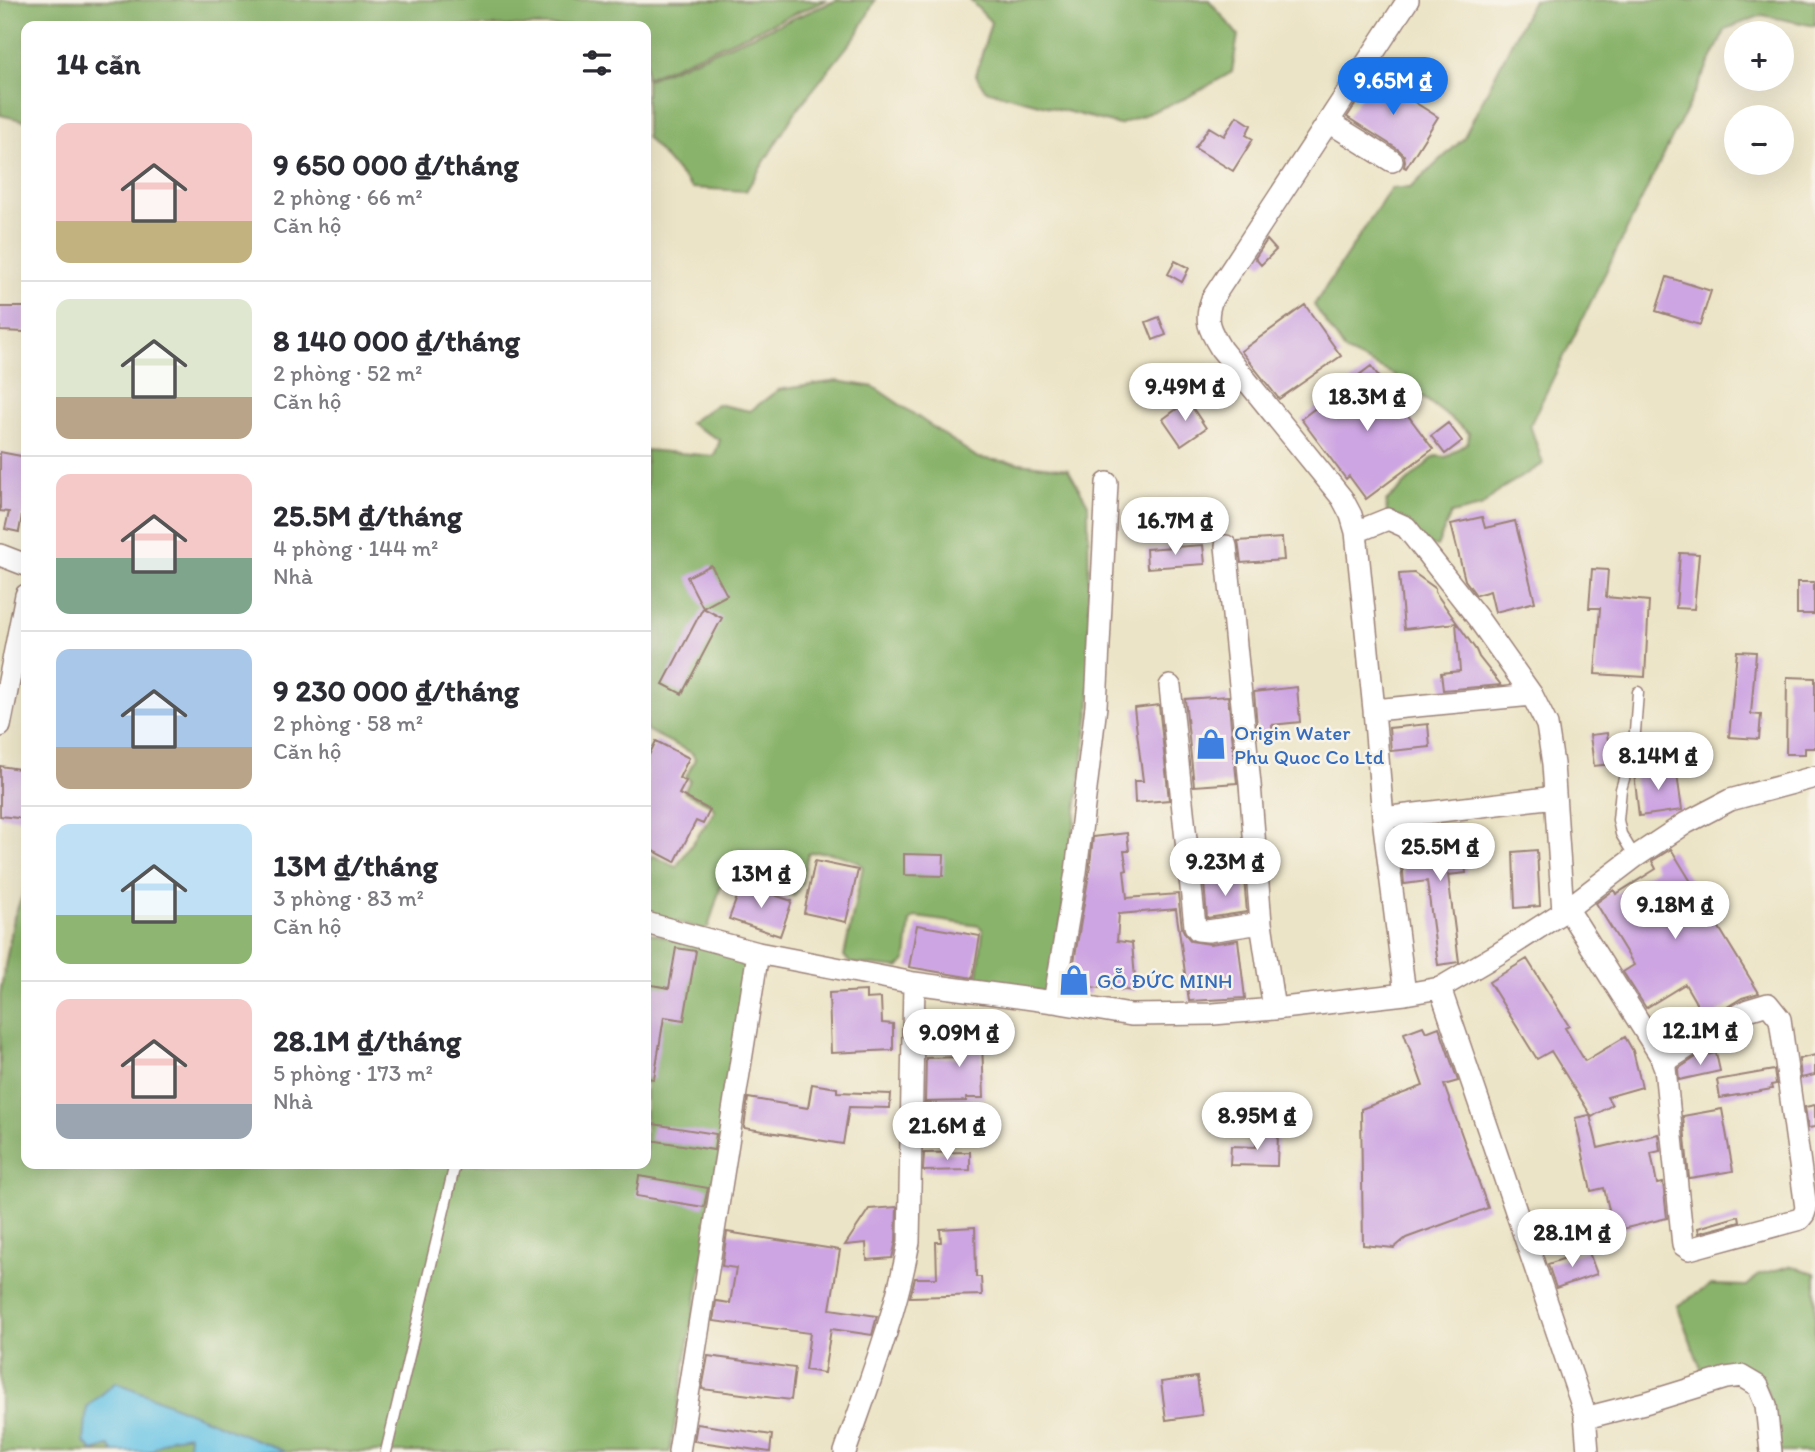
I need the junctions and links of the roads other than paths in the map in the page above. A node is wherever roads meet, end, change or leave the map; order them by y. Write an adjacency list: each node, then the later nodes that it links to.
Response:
1 (1408, 0): 2 (street)
2 (1328, 122): 3 (street); 5 (street)
3 (1392, 161)
4 (1107, 483): 26 (street)
5 (1356, 532): 12 (street); 13 (street)
6 (1226, 546): 20 (street)
7 (0, 555): 8 (street)
8 (21, 563)
9 (21, 620): 14 (street)
10 (1170, 686): 20 (street)
11 (1637, 692): 18 (lane)
12 (1532, 695): 13 (street); 16 (street)
13 (1374, 710): 17 (street)
14 (0, 726)
15 (1815, 777): 18 (street)
16 (1556, 797): 17 (street); 19 (street)
17 (1383, 818): 25 (street)
18 (1634, 858): 19 (street)
19 (1565, 910): 24 (street); 28 (street)
20 (1261, 923): 27 (street)
21 (651, 924): 22 (street)
22 (758, 953): 23 (street); 32 (street)
23 (914, 983): 26 (street); 33 (street)
24 (1440, 988): 25 (street); 30 (street)
25 (1405, 995): 27 (street)
26 (1054, 1002): 27 (street)
27 (1274, 1009)
28 (1663, 1063): 28 (street)
29 (454, 1169): 31 (lane)
30 (1585, 1418): 34 (street); 35 (street)
31 (386, 1452)
32 (679, 1452)
33 (845, 1452)
34 (1588, 1452)
35 (1771, 1452)

